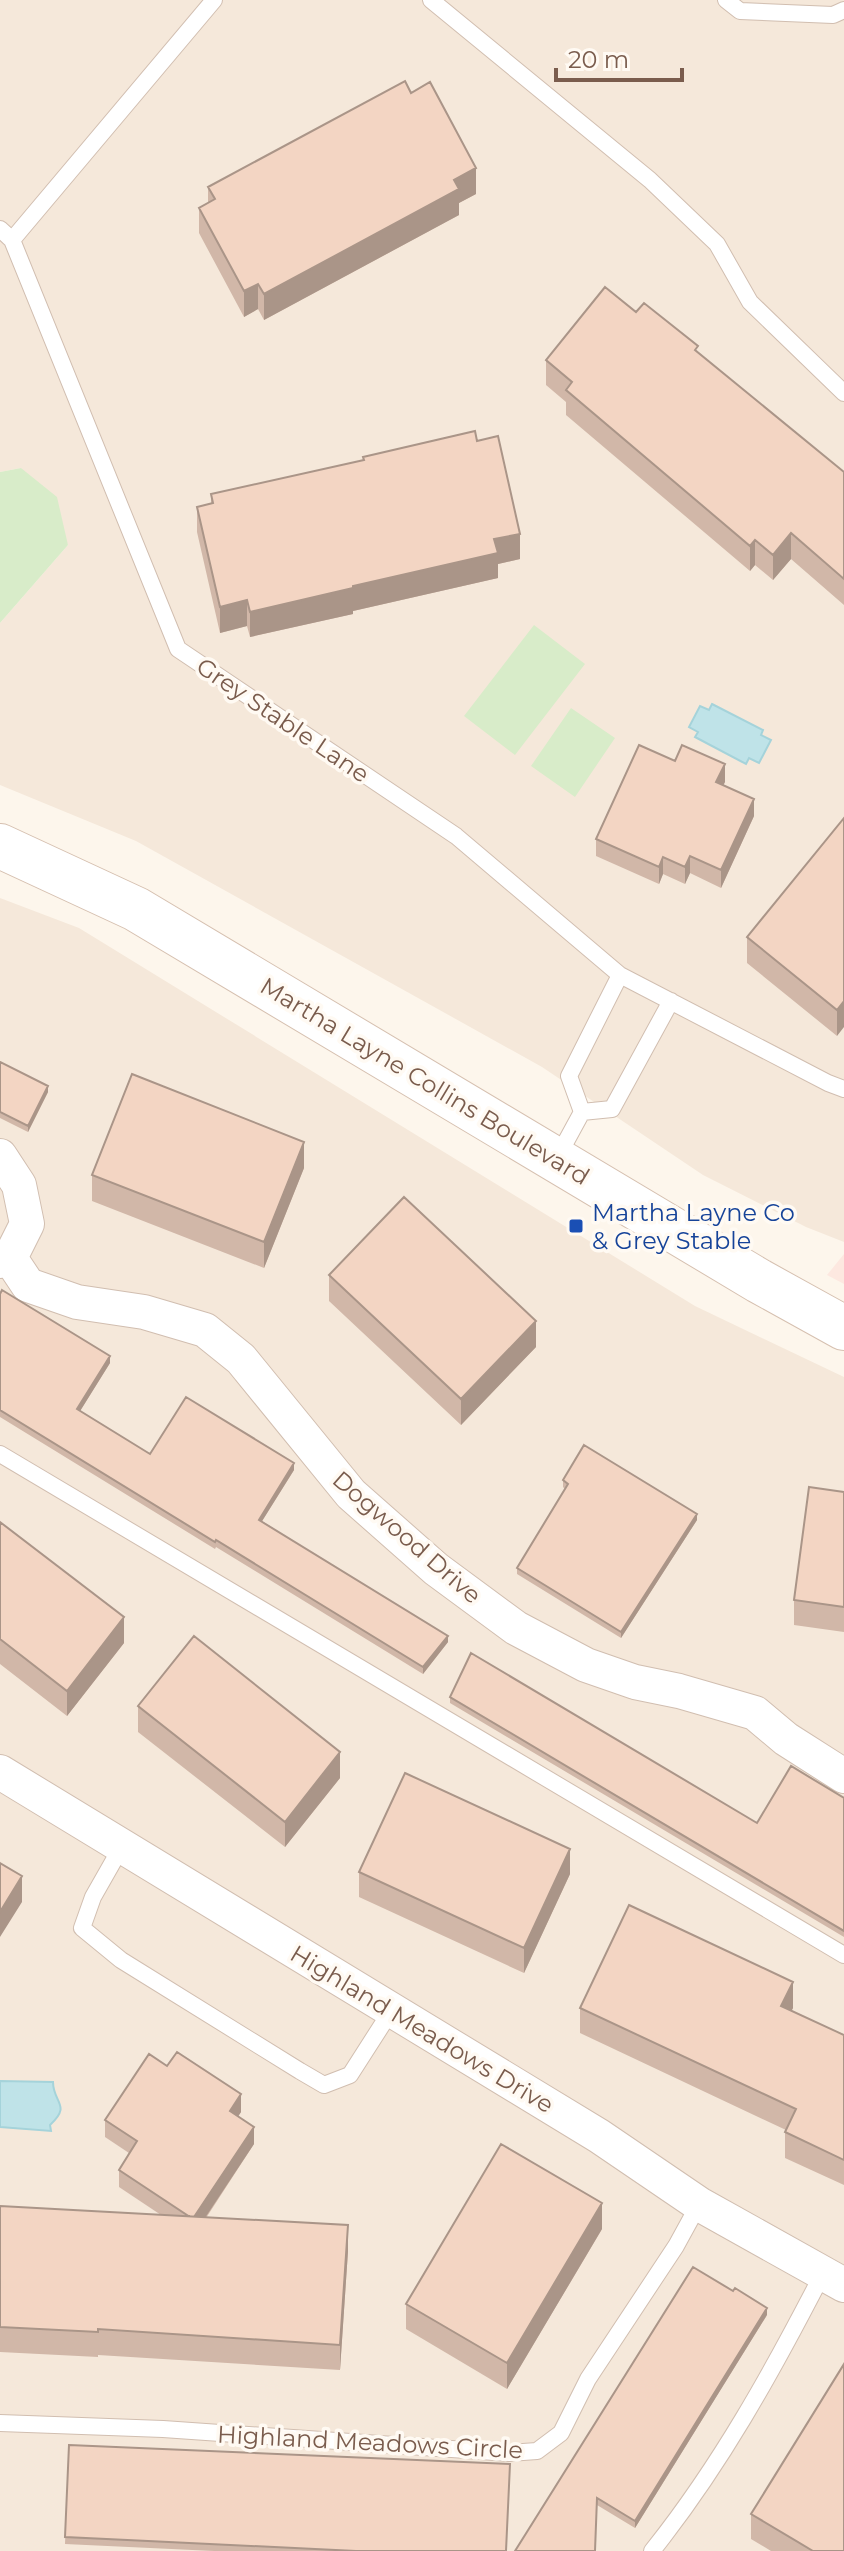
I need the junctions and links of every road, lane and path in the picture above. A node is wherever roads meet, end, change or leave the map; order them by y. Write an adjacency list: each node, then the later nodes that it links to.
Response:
1 (214, 0): 5 (lane, Grey Stable Lane)
2 (431, 0): 6 (lane)
3 (726, 0): 4 (lane)
4 (844, 10)
5 (6, 234): 8 (lane, Grey Stable Lane)
6 (844, 393)
7 (0, 846): 13 (main road, Martha Layne Collins Boulevard)
8 (620, 975): 9 (lane, Grey Stable Lane); 11 (lane)
9 (671, 1001): 10 (lane, Grey Stable Lane); 11 (lane)
10 (844, 1089)
11 (582, 1112): 13 (lane)
12 (0, 1156): 14 (street)
13 (557, 1158): 15 (main road, Martha Layne Collins Boulevard)
14 (5, 1259): 18 (street, Dogwood Drive)
15 (844, 1328)
16 (0, 1454): 20 (lane)
17 (0, 1772): 19 (street, Highland Meadows Drive)
18 (844, 1776)
19 (122, 1846): 21 (street, Highland Meadows Drive); 21 (lane)
20 (844, 1955)
21 (391, 2011): 22 (street, Highland Meadows Drive)
22 (699, 2204): 23 (street, Highland Meadows Drive); 24 (lane, Highland Meadows Circle)
23 (833, 2280): 25 (lane)
24 (0, 2423)
25 (652, 2551)

